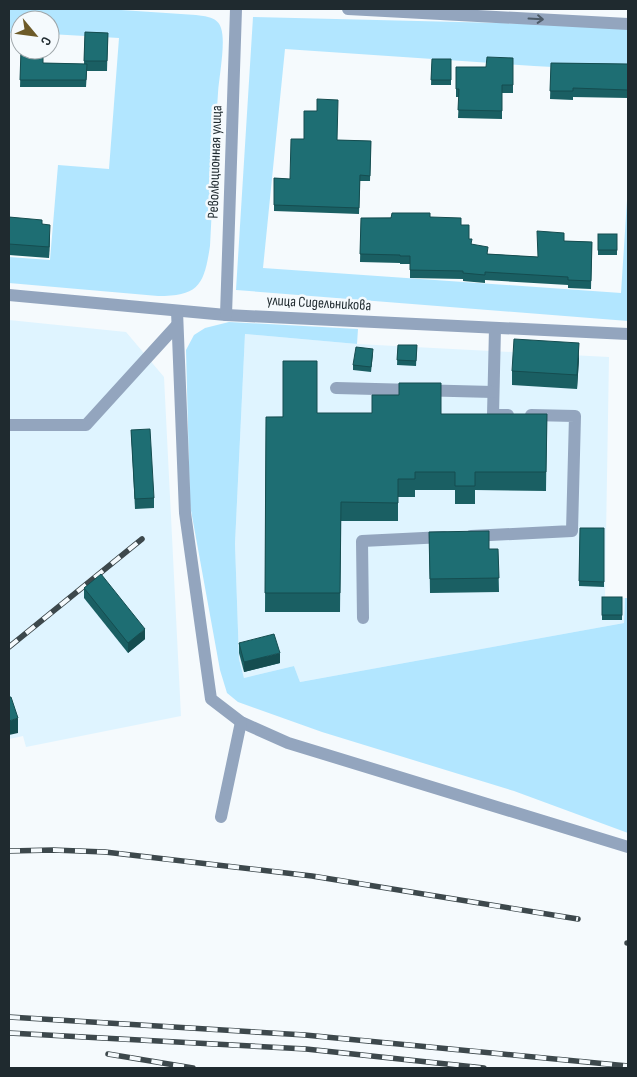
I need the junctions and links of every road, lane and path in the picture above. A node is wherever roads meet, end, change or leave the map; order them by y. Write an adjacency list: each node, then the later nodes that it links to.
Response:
1 (236, 9): 6 (street, Революционная улица)
2 (348, 9): 3 (street, one-way to 3)
3 (628, 24)
4 (9, 295): 5 (street, улица Сидельникова)
5 (177, 311): 6 (street, улица Сидельникова); 7 (street)
6 (226, 316): 8 (street, улица Сидельникова)
7 (178, 325): 12 (street); 14 (street)
8 (495, 328): 9 (street, улица Сидельникова); 11 (street)
9 (628, 334)
10 (336, 388): 11 (street)
11 (493, 392): 13 (street)
12 (9, 425)
13 (363, 618)
14 (241, 722): 15 (street); 16 (street)
15 (221, 817)
16 (628, 847)

